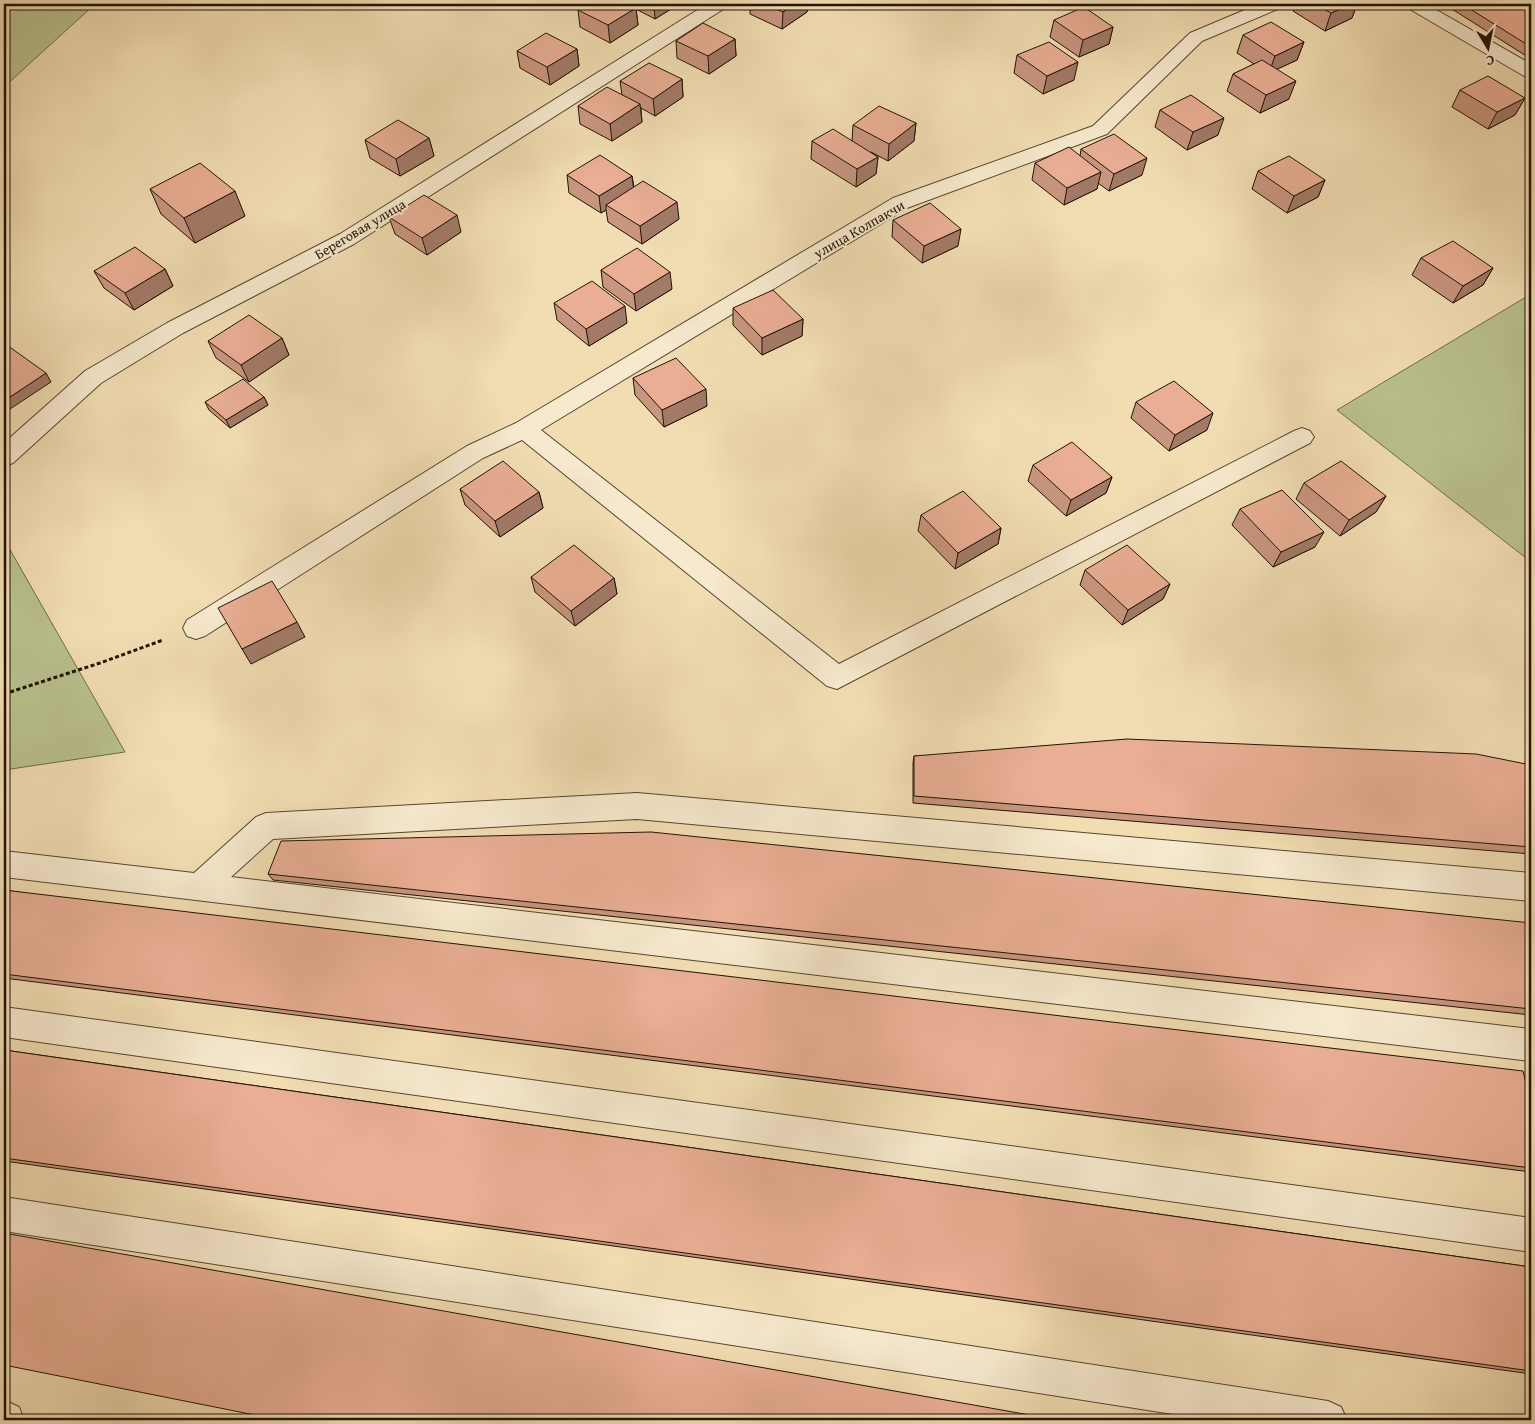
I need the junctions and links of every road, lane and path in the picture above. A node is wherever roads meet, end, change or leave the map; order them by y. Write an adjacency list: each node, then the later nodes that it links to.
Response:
1 (719, 4): 7 (street, Береговая улица)
2 (1274, 4): 5 (street, улица Колпакчи)
3 (1414, 4): 4 (street)
4 (1531, 72)
5 (524, 429): 6 (street); 8 (street, улица Колпакчи)
6 (1302, 437)
7 (4, 457)
8 (196, 628): 9 (path)
9 (4, 694)
10 (4, 864): 11 (street)
11 (199, 887): 12 (street); 14 (street)
12 (1531, 887)
13 (4, 1022): 16 (street)
14 (1531, 1045)
15 (4, 1214): 17 (street)
16 (1531, 1235)
17 (1328, 1420)

